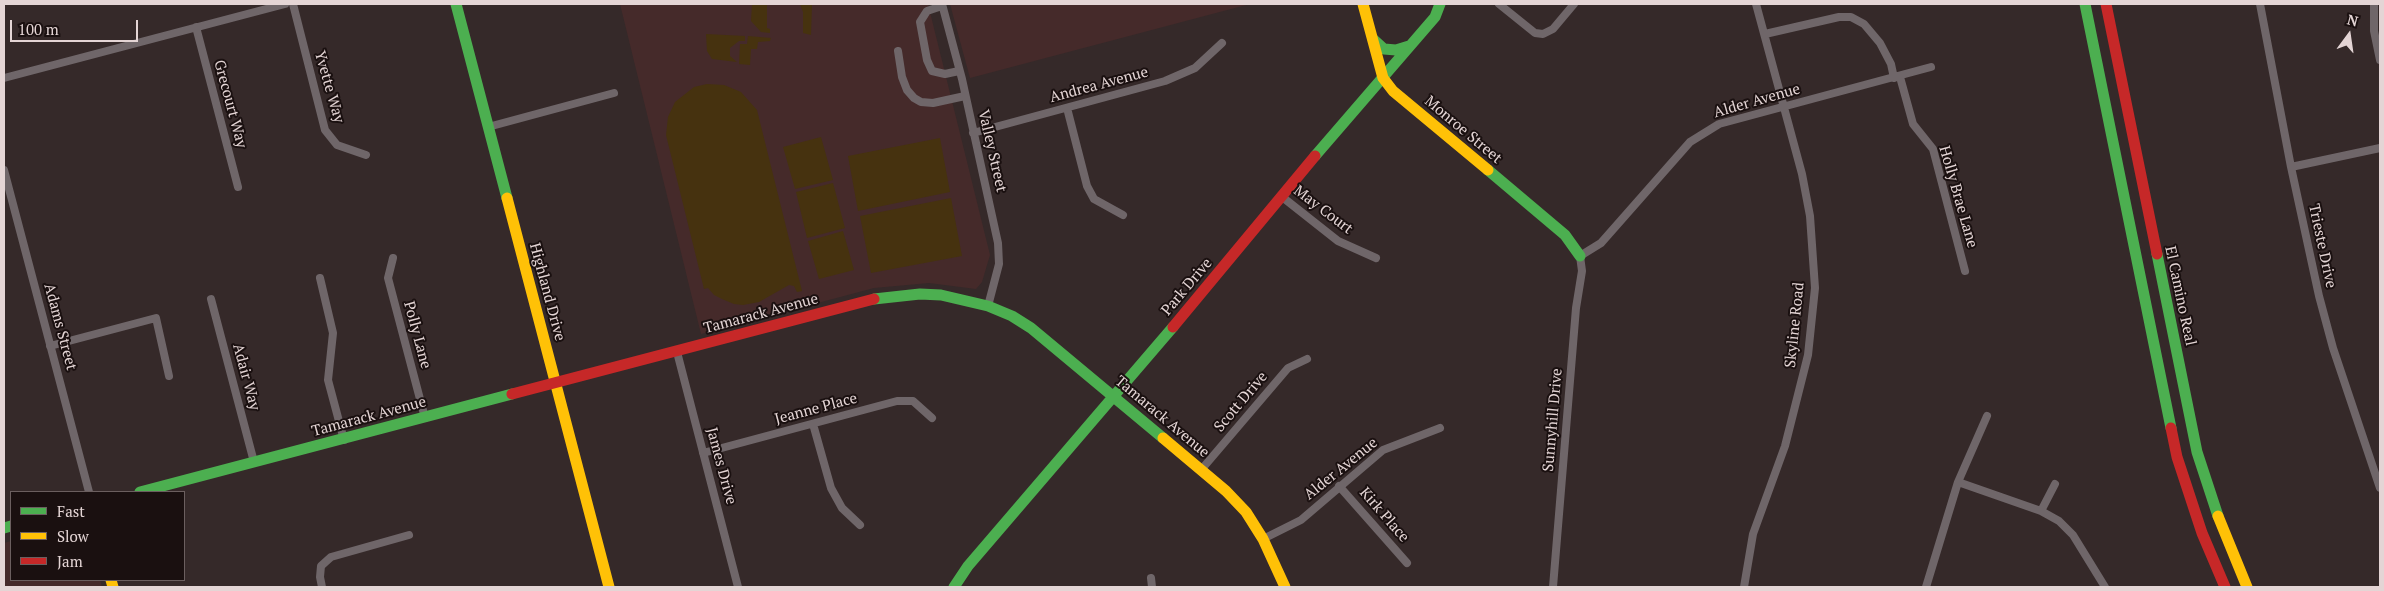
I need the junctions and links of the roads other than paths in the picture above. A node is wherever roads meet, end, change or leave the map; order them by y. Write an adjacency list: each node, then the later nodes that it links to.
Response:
1 (285, 4): 14 (street)
2 (293, 4): 33 (street, Yvette Way)
3 (456, 4): 30 (main road, Highland Drive)
4 (1363, 4): 16 (main road, Monroe Street)
5 (1440, 4): 18 (main road, Park Drive)
6 (1499, 4): 7 (street)
7 (1574, 4)
8 (1756, 4): 15 (street, Skyline Road)
9 (2085, 4): 83 (main road)
10 (2106, 4): 84 (main road, El Camino Real)
11 (2260, 4): 34 (street, Trieste Drive)
12 (2374, 4): 20 (street)
13 (942, 5): 22 (street, Valley Street); 22 (street)
14 (196, 27): 23 (street); 36 (street, Grecourt Way)
15 (1765, 34): 25 (street, Holly Brae Lane); 28 (street, Skyline Road)
16 (1372, 39): 18 (main road); 24 (main road, Monroe Street)
17 (1222, 44): 29 (street, Andrea Avenue)
18 (1410, 46): 24 (main road, Park Drive)
19 (898, 51): 27 (street)
20 (2380, 60)
21 (1931, 67): 25 (street, Alder Avenue)
22 (959, 71): 27 (street, Valley Street)
23 (4, 78)
24 (1383, 78): 37 (main road, Park Drive); 39 (main road, Monroe Street)
25 (1897, 78): 28 (street, Alder Avenue); 42 (street, Holly Brae Lane)
26 (614, 93): 30 (street)
27 (965, 96): 31 (street, Valley Street)
28 (1784, 107): 39 (street, Alder Avenue); 80 (street, Skyline Road)
29 (1067, 108): 31 (street, Andrea Avenue); 38 (street)
30 (488, 127): 50 (main road, Highland Drive)
31 (974, 133): 45 (street, Valley Street)
32 (2380, 148): 34 (street)
33 (366, 155)
34 (2291, 167): 64 (street, Trieste Drive)
35 (4, 170): 46 (street, Adams Street)
36 (238, 187)
37 (1281, 196): 41 (street, May Court); 51 (main road, Park Drive)
38 (1123, 215)
39 (1580, 256): 79 (street, Sunnyhill Drive)
40 (393, 258): 53 (street, Polly Lane)
41 (1376, 258)
42 (1965, 271)
43 (320, 278): 57 (street)
44 (211, 299): 59 (street, Adair Way)
45 (988, 306): 47 (main road, Tamarack Avenue); 51 (main road, Tamarack Avenue)
46 (50, 346): 49 (street); 65 (street, Adams Street)
47 (677, 352): 50 (main road, Tamarack Avenue); 58 (street, James Drive)
48 (1307, 359): 60 (street, Scott Drive)
49 (169, 376)
50 (556, 384): 53 (main road, Tamarack Avenue); 74 (main road, Highland Drive)
51 (1115, 397): 60 (main road, Tamarack Avenue); 76 (main road, Park Drive)
52 (1988, 416): 61 (street)
53 (425, 418): 57 (main road, Tamarack Avenue)
54 (932, 418): 55 (street, Jeanne Place)
55 (813, 424): 58 (street, Jeanne Place); 68 (street)
56 (1440, 428): 63 (street, Alder Avenue)
57 (344, 440): 59 (main road, Tamarack Avenue)
58 (703, 453): 75 (street, James Drive)
59 (254, 462): 66 (main road, Tamarack Avenue)
60 (1201, 470): 70 (main road, Tamarack Avenue)
61 (1958, 482): 67 (street); 81 (street)
62 (2056, 484): 67 (street)
63 (1339, 486): 70 (street, Alder Avenue); 71 (street, Kirk Place)
64 (2380, 488)
65 (89, 491)
66 (144, 491)
67 (2041, 511): 82 (street)
68 (860, 525)
69 (409, 535): 73 (street)
70 (1263, 539): 78 (main road, Tamarack Avenue)
71 (1407, 563)
72 (1151, 578): 77 (street)
73 (322, 587)
74 (609, 587)
75 (738, 587)
76 (954, 587)
77 (1152, 587)
78 (1285, 587)
79 (1553, 587)
80 (1744, 587)
81 (1926, 587)
82 (2105, 587)
83 (2225, 587)
84 (2248, 587)

